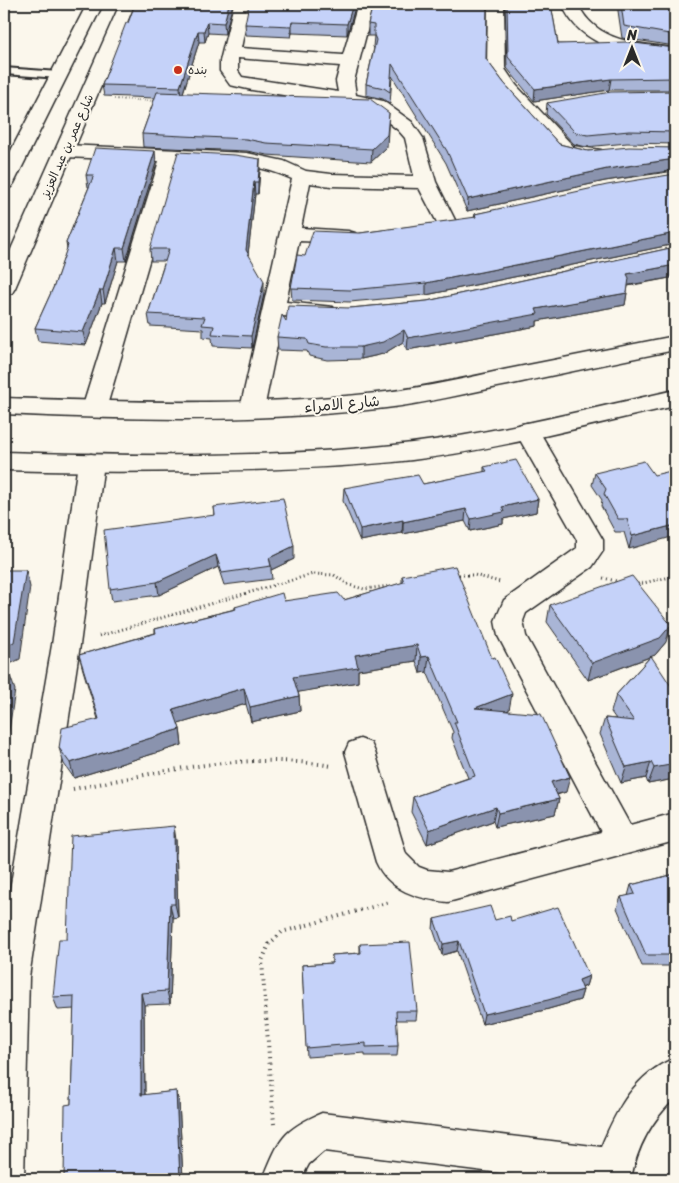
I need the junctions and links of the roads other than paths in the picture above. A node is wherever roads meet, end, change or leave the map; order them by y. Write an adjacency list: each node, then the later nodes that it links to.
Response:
1 (95, 4): 11 (street, شارع عمر بن عبد العزيز)
2 (128, 4): 14 (street, شارع عمر بن عبد العزيز)
3 (242, 4): 7 (street)
4 (366, 4): 9 (street)
5 (496, 4): 16 (street)
6 (564, 4): 8 (street)
7 (231, 52): 9 (street); 12 (street)
8 (675, 53)
9 (350, 61): 12 (street)
10 (4, 72): 11 (lane)
11 (59, 75): 13 (street, شارع عمر بن عبد العزيز)
12 (348, 99): 19 (street)
13 (47, 100): 14 (street); 15 (street, شارع عمر بن عبد العزيز)
14 (88, 100): 15 (street, شارع عمر بن عبد العزيز)
15 (50, 144): 17 (street); 20 (street, شارع عمر بن عبد العزيز); 24 (street, شارع عمر بن عبد العزيز)
16 (613, 152)
17 (170, 156): 18 (street); 30 (street)
18 (302, 176): 19 (street); 22 (street)
19 (426, 182): 21 (street)
20 (4, 183)
21 (448, 224)
22 (289, 234): 23 (street); 25 (street)
23 (369, 236)
24 (4, 288)
25 (274, 308): 26 (street); 31 (street)
26 (341, 312)
27 (675, 343): 31 (street, شارع الامراء)
28 (675, 398): 32 (street)
29 (4, 406): 30 (street, شارع الامراء)
30 (94, 409): 31 (street, شارع الامراء)
31 (252, 409)
32 (527, 431): 34 (street); 37 (street)
33 (4, 460): 34 (street)
34 (91, 464): 40 (street)
35 (363, 763): 37 (street)
36 (675, 827): 37 (street)
37 (622, 841)
38 (675, 1076): 39 (street)
39 (613, 1174): 41 (street)
40 (5, 1179)
41 (282, 1179)

